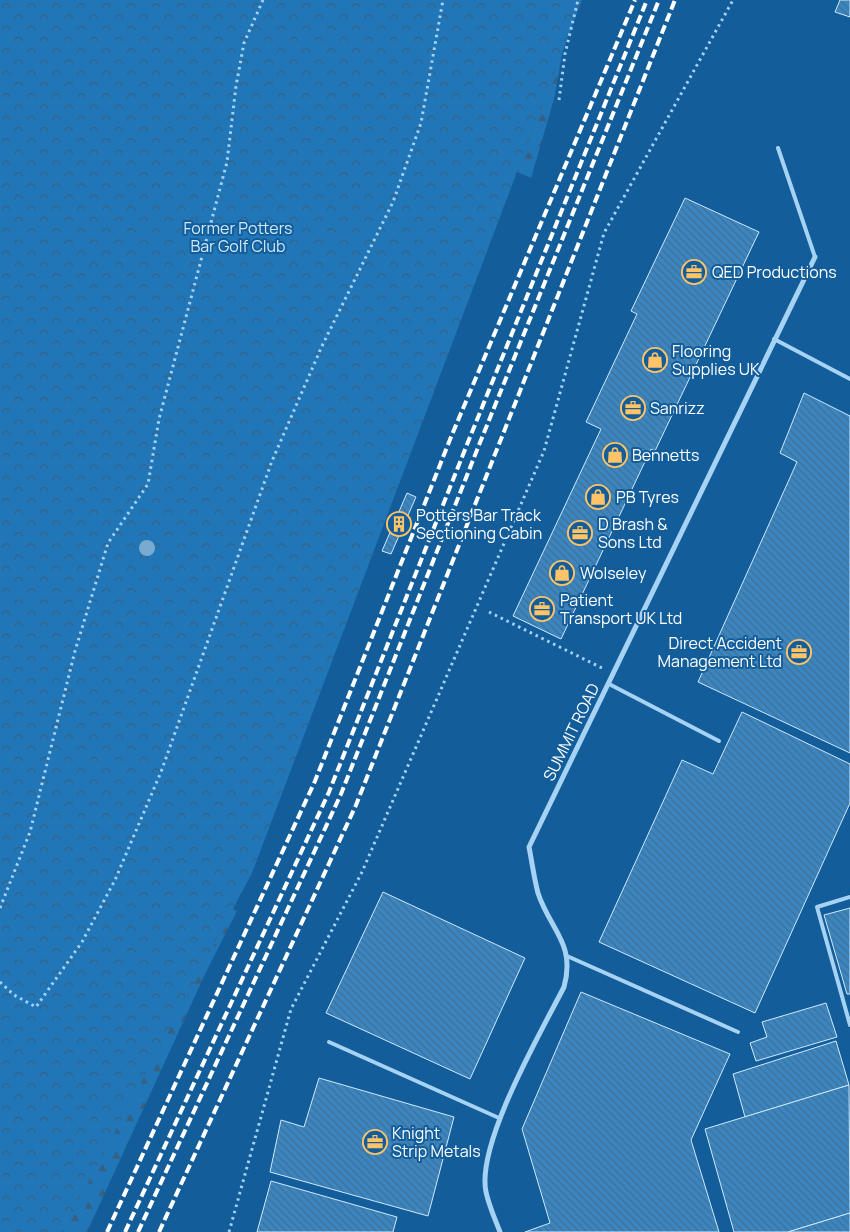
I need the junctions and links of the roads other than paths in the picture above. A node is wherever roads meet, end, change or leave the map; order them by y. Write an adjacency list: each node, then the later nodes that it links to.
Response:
1 (778, 148): 2 (lane)
2 (815, 257): 3 (street, SUMMIT ROAD)
3 (774, 339): 4 (lane); 5 (street, SUMMIT ROAD)
4 (850, 379)
5 (609, 684): 6 (lane); 8 (street, SUMMIT ROAD)
6 (719, 741)
7 (850, 897): 10 (lane)
8 (567, 956): 12 (lane); 14 (street, SUMMIT ROAD)
9 (850, 1006): 10 (lane)
10 (844, 1008): 11 (lane)
11 (850, 1025)
12 (738, 1032)
13 (329, 1042): 14 (lane)
14 (500, 1118): 15 (street, SUMMIT ROAD)
15 (500, 1232)

